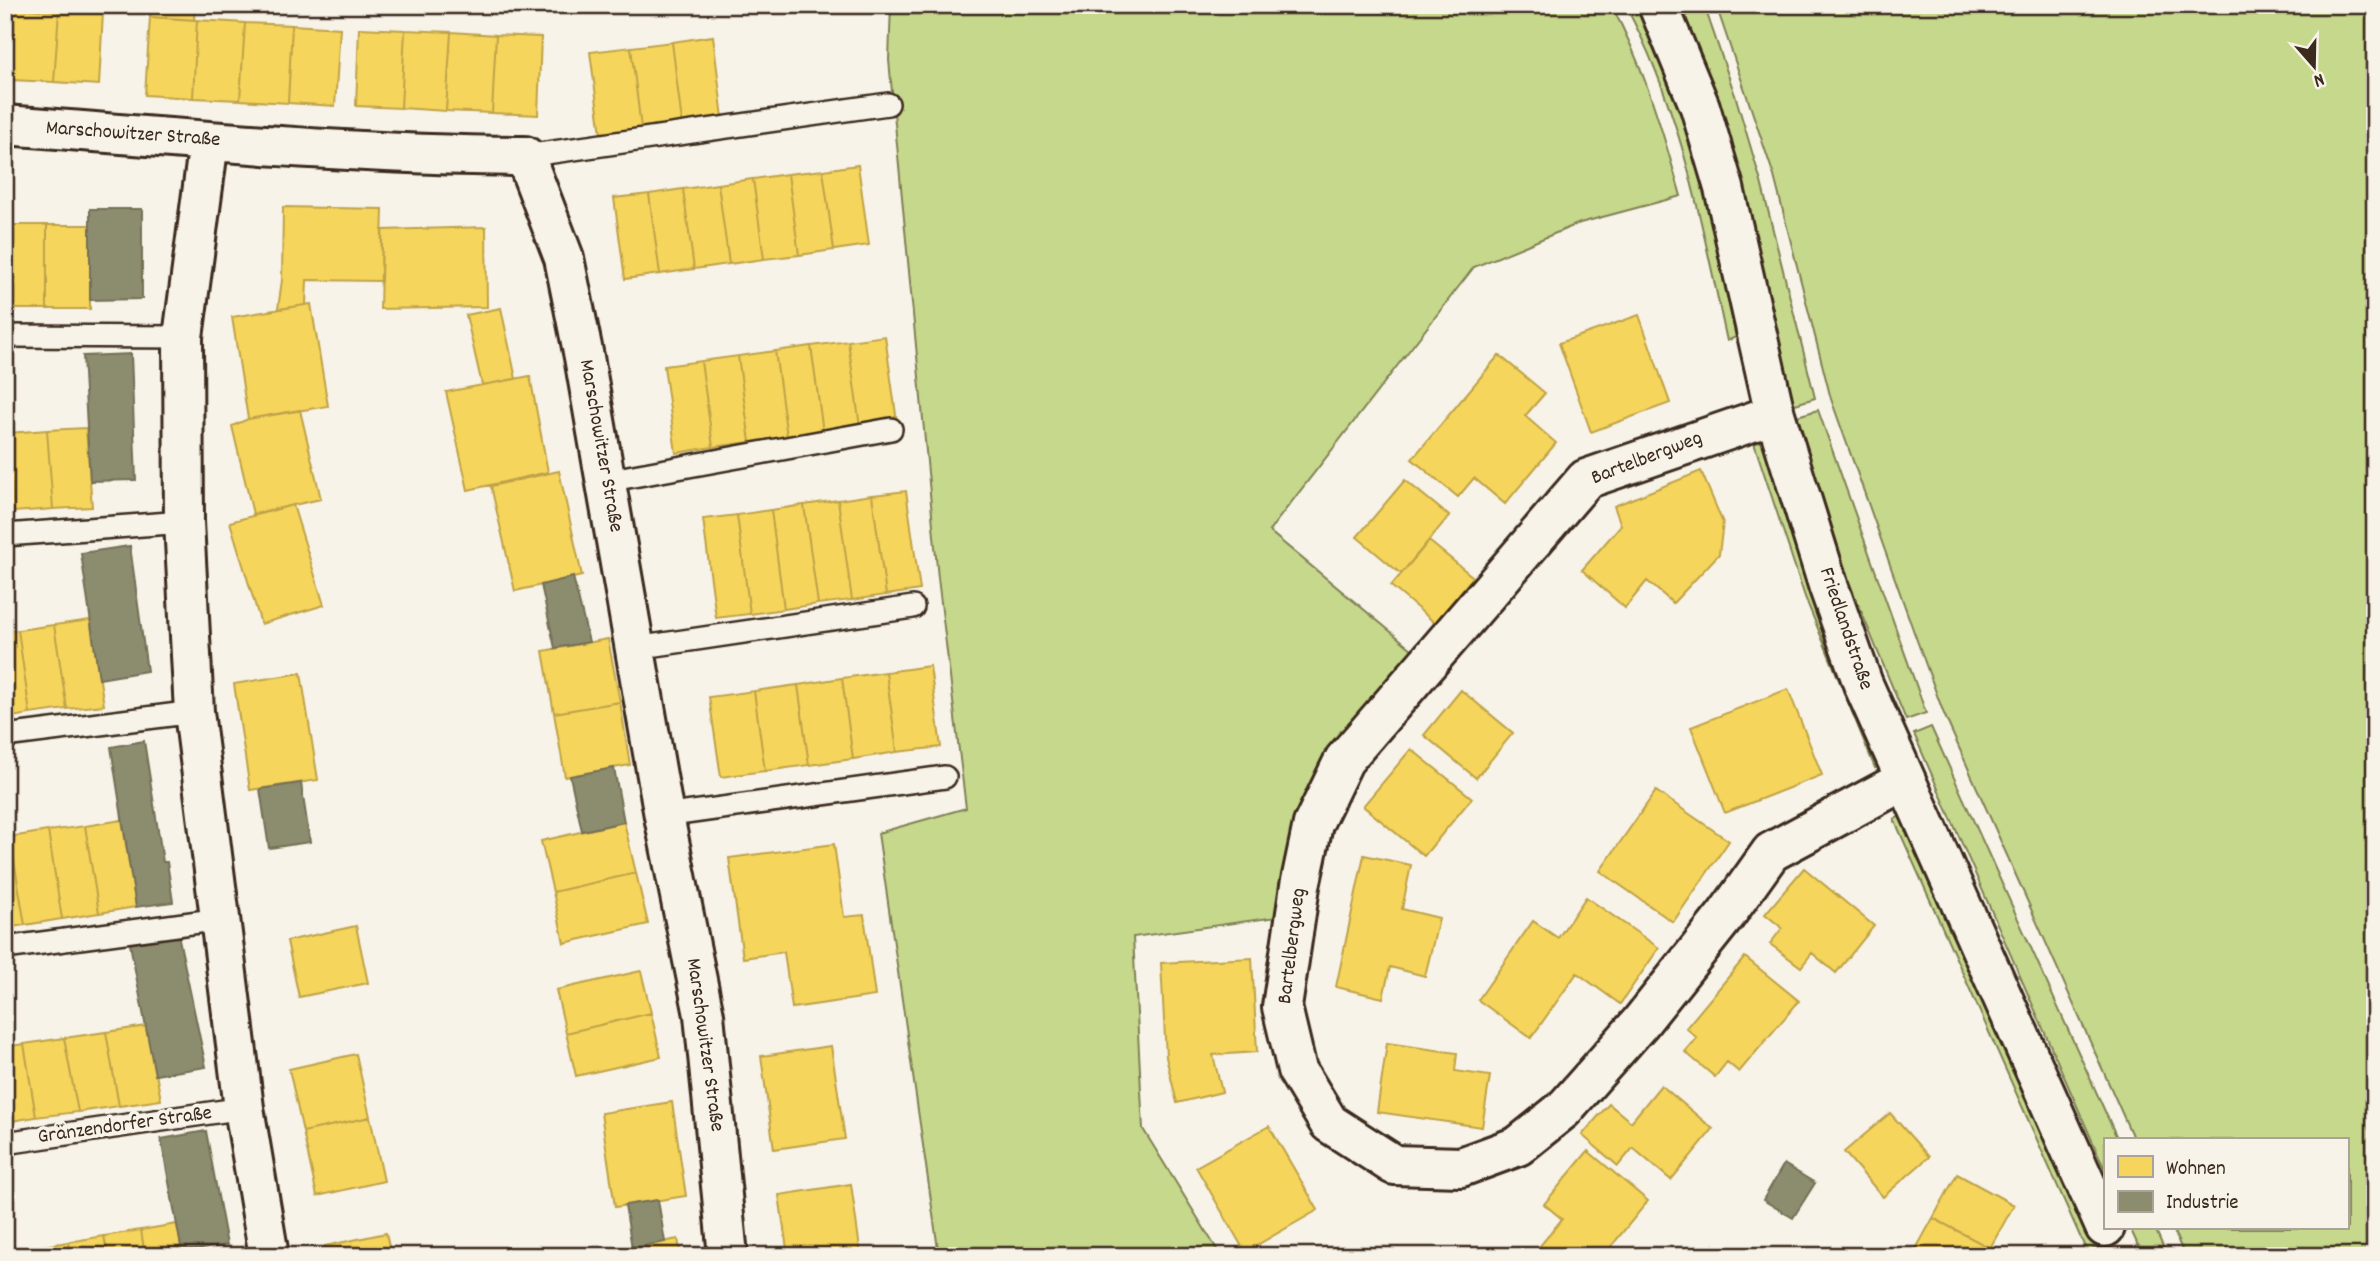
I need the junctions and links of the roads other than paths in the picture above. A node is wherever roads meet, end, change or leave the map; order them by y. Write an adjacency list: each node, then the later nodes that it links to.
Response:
1 (1658, 5): 8 (street, Friedlandstraße)
2 (888, 104): 5 (lane)
3 (5, 125): 4 (street, Marschowitzer Straße)
4 (209, 141): 5 (street, Marschowitzer Straße); 7 (street)
5 (524, 156): 10 (street, Marschowitzer Straße)
6 (5, 336): 7 (lane)
7 (183, 337): 11 (street)
8 (1775, 414): 18 (street, Friedlandstraße); 18 (street, Bartelbergweg)
9 (891, 429): 10 (lane)
10 (606, 481): 14 (street, Marschowitzer Straße)
11 (184, 522): 12 (lane); 15 (street)
12 (5, 535)
13 (913, 607): 14 (lane)
14 (636, 648): 19 (street, Marschowitzer Straße)
15 (194, 712): 16 (lane); 20 (street)
16 (5, 736)
17 (945, 777): 19 (lane)
18 (1905, 780): 24 (street, Friedlandstraße)
19 (664, 816): 27 (street, Marschowitzer Straße)
20 (221, 919): 21 (lane); 22 (street)
21 (5, 948)
22 (244, 1108): 23 (lane, Gränzendorfer Straße); 26 (street)
23 (5, 1143)
24 (2104, 1225)
25 (2106, 1230): 28 (street, Friedlandstraße)
26 (269, 1256)
27 (728, 1256)
28 (2118, 1256)

